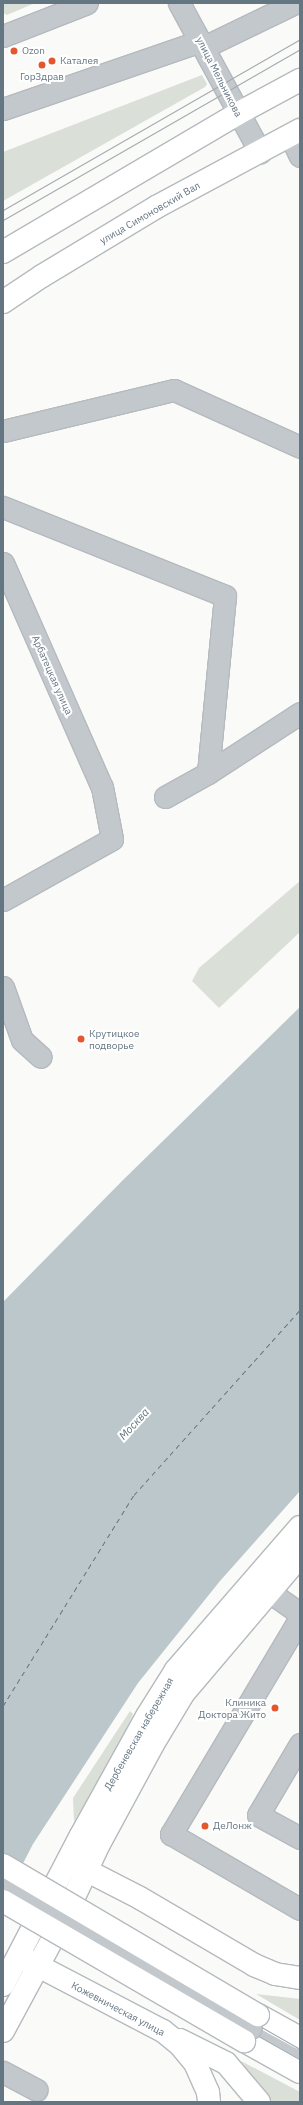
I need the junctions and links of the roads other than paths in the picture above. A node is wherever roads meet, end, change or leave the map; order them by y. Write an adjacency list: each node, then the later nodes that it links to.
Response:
1 (87, 3): 4 (street)
2 (179, 3): 5 (street, улица Мельникова)
3 (295, 3): 5 (street)
4 (3, 36)
5 (202, 44): 7 (street); 8 (street, улица Мельникова)
6 (300, 80): 8 (main road)
7 (3, 109)
8 (238, 114): 10 (street, улица Мельникова); 12 (main road)
9 (295, 132): 10 (main road, улица Симоновский Вал); 11 (street)
10 (260, 152): 13 (main road, улица Симоновский Вал)
11 (300, 156)
12 (3, 252)
13 (3, 302)
14 (3, 431): 15 (street)
15 (300, 447)
16 (3, 507): 19 (street)
17 (3, 563): 21 (street, Арбатецкая улица)
18 (300, 713): 19 (street)
19 (208, 774): 20 (street)
20 (165, 798)
21 (3, 900)
22 (3, 987): 23 (street)
23 (41, 1057)
24 (300, 1527): 32 (main road, Дербеневская набережная)
25 (300, 1556): 26 (main road, Дербеневская набережная)
26 (268, 1591): 27 (street); 32 (main road, Дербеневская набережная)
27 (300, 1613)
28 (300, 1618): 35 (street)
29 (300, 1744): 30 (street)
30 (300, 1838)
31 (3, 1865): 40 (main road, bridge)
32 (77, 1865): 36 (main road, Дербеневская набережная); 37 (main road, Дербеневская набережная); 38 (main road)
33 (3, 1885): 40 (street, bridge)
34 (3, 1901): 40 (main road, bridge)
35 (300, 1909)
36 (18, 1955): 37 (main road, Кожевническая улица); 39 (main road, Дербеневская набережная)
37 (38, 1966): 41 (main road, Кожевническая улица); 42 (main road, Дербеневская набережная)
38 (300, 1978)
39 (3, 1985)
40 (251, 2028): 43 (main road); 44 (street); 46 (main road)
41 (163, 2031): 48 (main road, Кожевническая улица); 49 (main road)
42 (3, 2032)
43 (300, 2038)
44 (300, 2054)
45 (3, 2072): 47 (street)
46 (300, 2072)
47 (37, 2090)
48 (209, 2102)
49 (259, 2102)

